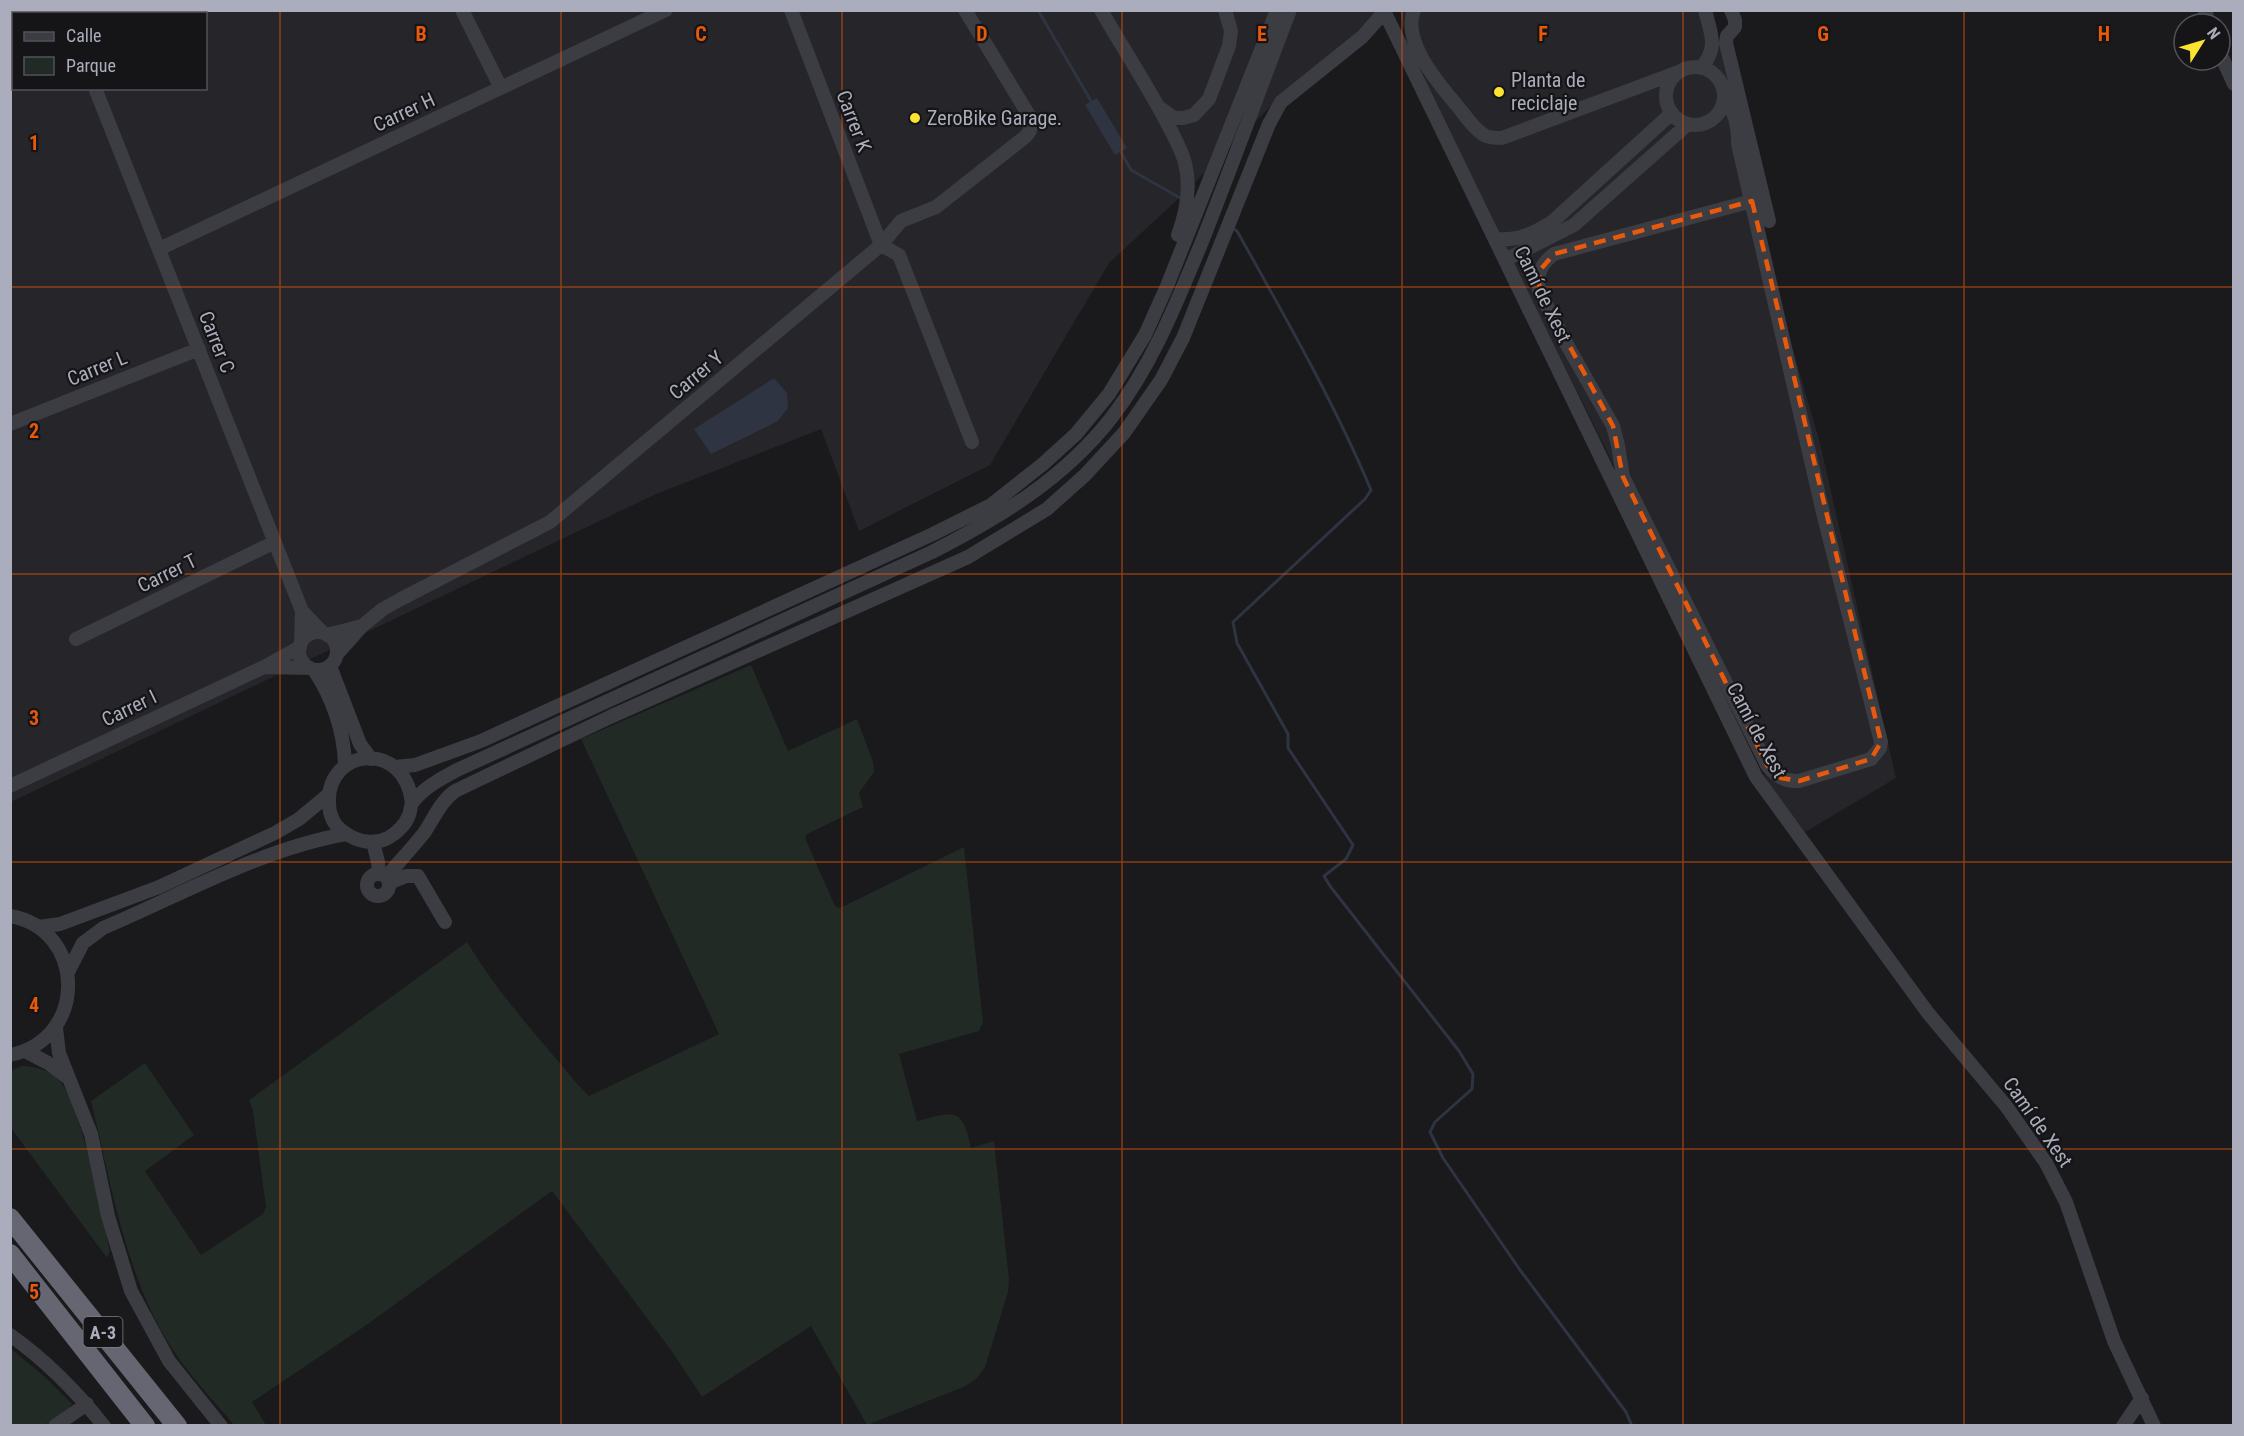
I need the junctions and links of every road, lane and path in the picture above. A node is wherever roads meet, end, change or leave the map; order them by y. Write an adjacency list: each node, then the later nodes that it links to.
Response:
1 (462, 10): 17 (street)
2 (666, 10): 17 (street, Carrer H)
3 (791, 10): 28 (street, Carrer K)
4 (965, 10): 28 (street, Carrer Y)
5 (1101, 10): 21 (street)
6 (1225, 10): 21 (street)
7 (1277, 10): 34 (street)
8 (1290, 10): 49 (street)
9 (1414, 10): 16 (street)
10 (1705, 10): 13 (street)
11 (1731, 10): 26 (street)
12 (1385, 12): 27 (street, Camí de Xest); 52 (street)
13 (1711, 35): 14 (street); 19 (street)
14 (1701, 68): 15 (street); 19 (street)
15 (1681, 71): 16 (street); 20 (street)
16 (1647, 85): 20 (street)
17 (501, 88): 29 (street, Carrer H)
18 (96, 90): 29 (street, Carrer C)
19 (1723, 91): 22 (street); 24 (street)
20 (1669, 106): 23 (street); 27 (street)
21 (1158, 107): 34 (street)
22 (1713, 119): 23 (street); 24 (street)
23 (1688, 124): 30 (street)
24 (1738, 144): 25 (street)
25 (1752, 201): 25 (street)
26 (1769, 221)
27 (1495, 239): 30 (street, Camí de Xest)
28 (881, 245): 33 (street); 37 (street, Carrer Y)
29 (159, 249): 31 (street, Carrer C)
30 (1505, 260): 68 (street, Camí de Xest)
31 (199, 349): 32 (street, Carrer L); 35 (street, Carrer C)
32 (10, 424)
33 (972, 442)
34 (1030, 474): 46 (street)
35 (275, 542): 36 (street, Carrer C); 39 (street, Carrer T)
36 (302, 611): 38 (street, Carrer C); 40 (street, Carrer C)
37 (362, 626): 38 (street, Carrer Y); 41 (street, Carrer Y)
38 (325, 634): 40 (street); 41 (street)
39 (76, 639)
40 (300, 645): 42 (street, Carrer I); 43 (street)
41 (334, 660): 43 (street); 44 (street)
42 (264, 667): 43 (street, Carrer I); 47 (street, Carrer I)
43 (312, 669): 45 (street)
44 (371, 759): 45 (street); 46 (street)
45 (345, 765): 48 (street)
46 (395, 767): 49 (street)
47 (10, 786)
48 (328, 795): 50 (street); 55 (street)
49 (412, 802): 51 (street)
50 (346, 834): 51 (street); 56 (street)
51 (373, 842): 52 (street)
52 (384, 878): 54 (street)
53 (10, 916): 55 (street)
54 (445, 922)
55 (39, 927): 56 (street)
56 (68, 972): 57 (street)
57 (56, 1028): 58 (street); 60 (street)
58 (27, 1052): 59 (street); 60 (street)
59 (10, 1055)
60 (69, 1080): 74 (street)
61 (10, 1202): 63 (highway)
62 (10, 1218): 63 (highway, A-3)
63 (29, 1239): 73 (highway, A-3)
64 (10, 1254): 67 (highway, A-3)
65 (10, 1271): 67 (highway)
66 (10, 1335): 69 (street)
67 (108, 1379): 72 (highway, A-3)
68 (2142, 1398): 75 (street); 76 (street, Camí de Xest)
69 (87, 1404): 70 (street); 71 (street)
70 (55, 1425)
71 (104, 1425)
72 (145, 1425)
73 (177, 1425)
74 (221, 1425)
75 (2123, 1425)
76 (2154, 1425)

